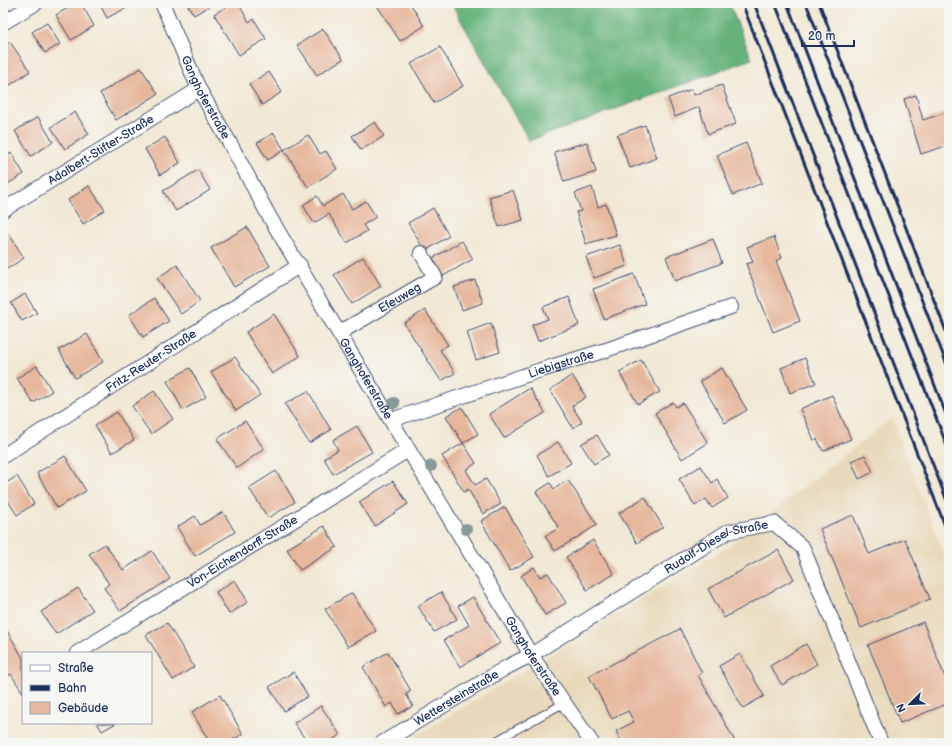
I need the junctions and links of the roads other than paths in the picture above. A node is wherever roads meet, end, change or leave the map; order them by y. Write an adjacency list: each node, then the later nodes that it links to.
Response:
1 (36, 3): 3 (street)
2 (162, 3): 4 (street, Ganghoferstraße)
3 (3, 23)
4 (199, 90): 5 (street, Adalbert-Stifter-Straße); 7 (street, Ganghoferstraße)
5 (3, 210)
6 (421, 253): 9 (street, Efeuweg)
7 (300, 265): 9 (street, Ganghoferstraße); 12 (street, Fritz-Reuter-Straße)
8 (731, 307): 10 (street, Liebigstraße)
9 (339, 333): 10 (street, Ganghoferstraße)
10 (391, 420): 11 (street, Ganghoferstraße)
11 (408, 450): 13 (street, Von-Eichendorff-Straße); 14 (street, Ganghoferstraße)
12 (3, 456)
13 (79, 652)
14 (531, 655): 15 (street, Ganghoferstraße); 16 (street, Wettersteinstraße); 19 (street, Rudolf-Diesel-Straße)
15 (564, 703): 17 (lane); 18 (street, Ganghoferstraße)
16 (382, 743)
17 (492, 743)
18 (592, 743)
19 (881, 743)

